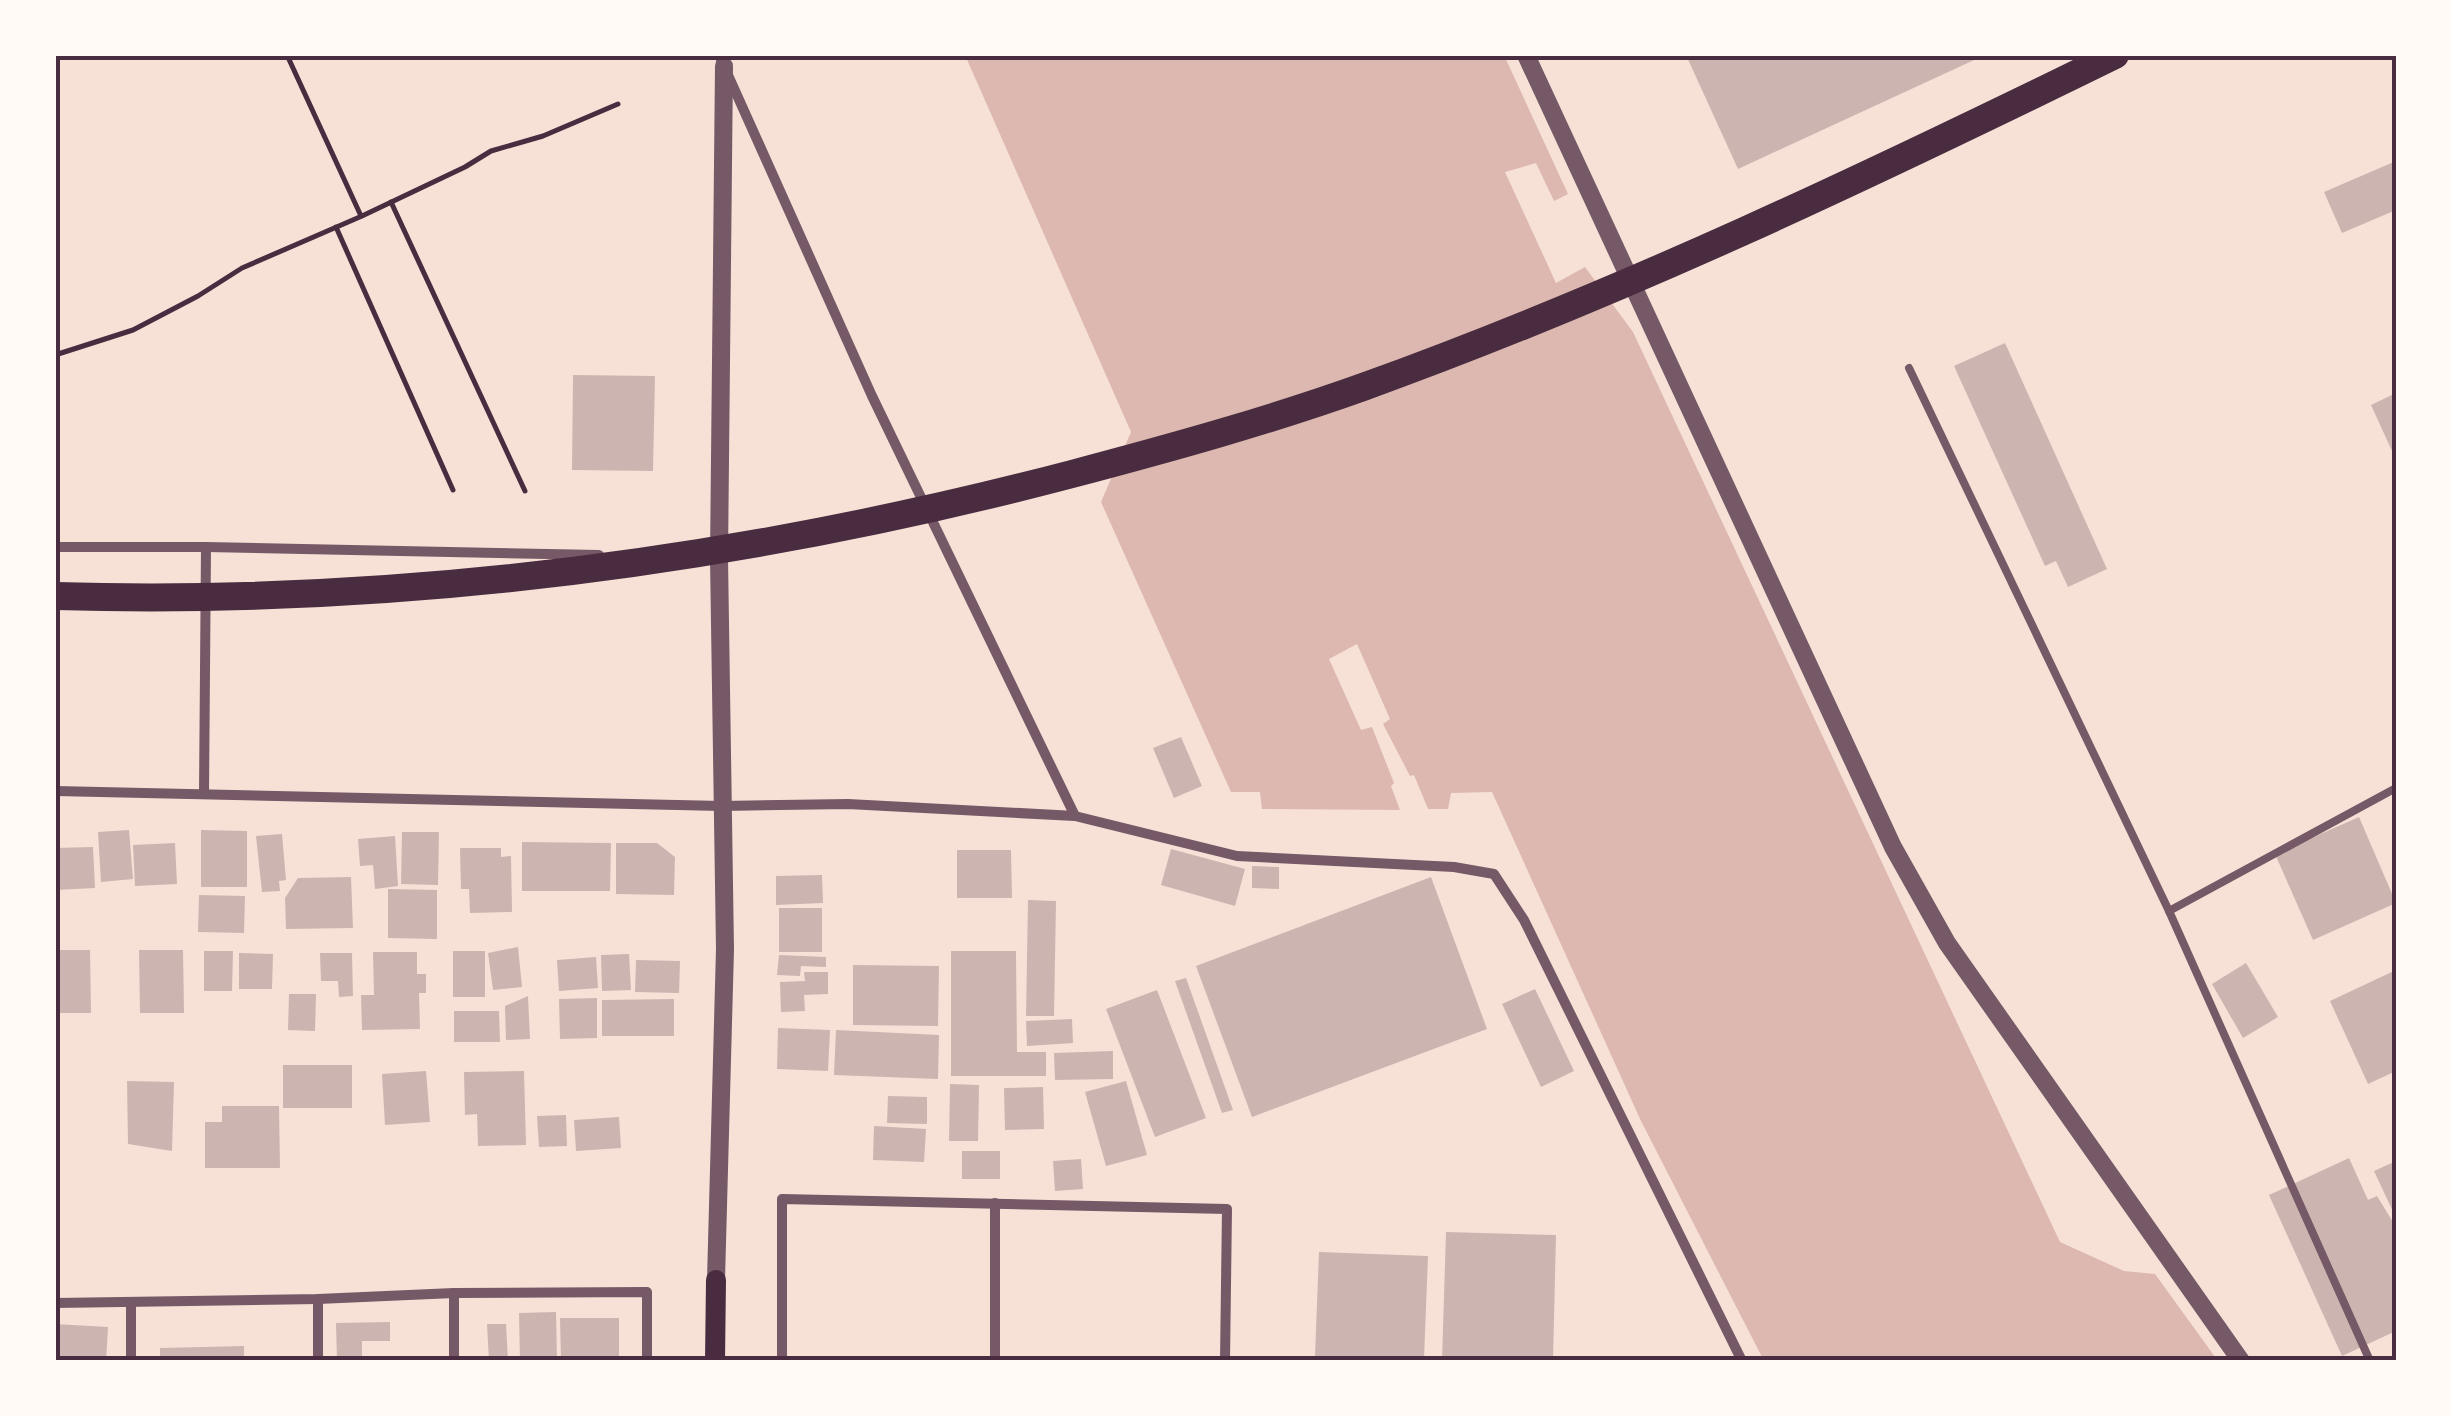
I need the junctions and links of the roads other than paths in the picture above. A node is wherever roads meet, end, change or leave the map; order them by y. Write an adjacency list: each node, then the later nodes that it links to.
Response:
1 (1526, 55): 30 (street)
2 (2114, 55): 8 (highway)
3 (721, 61): 7 (street); 13 (street)
4 (1909, 368): 14 (lane)
5 (206, 547): 6 (street); 7 (street); 11 (street)
6 (55, 548)
7 (719, 558): 12 (street)
8 (55, 596)
9 (2396, 788): 14 (lane)
10 (55, 791): 11 (street)
11 (204, 794): 12 (street)
12 (722, 806): 13 (street); 16 (street)
13 (1075, 816): 29 (street)
14 (2168, 910): 31 (lane)
15 (995, 1203): 26 (street); 27 (street); 28 (street)
16 (716, 1280): 25 (main road)
17 (454, 1292): 18 (street); 23 (street); 24 (street)
18 (318, 1299): 20 (street); 22 (street)
19 (55, 1303): 20 (street)
20 (130, 1303): 21 (street)
21 (130, 1361)
22 (318, 1361)
23 (454, 1361)
24 (646, 1361)
25 (715, 1361)
26 (782, 1361)
27 (995, 1361)
28 (1225, 1361)
29 (1742, 1361)
30 (2241, 1361)
31 (2370, 1361)

